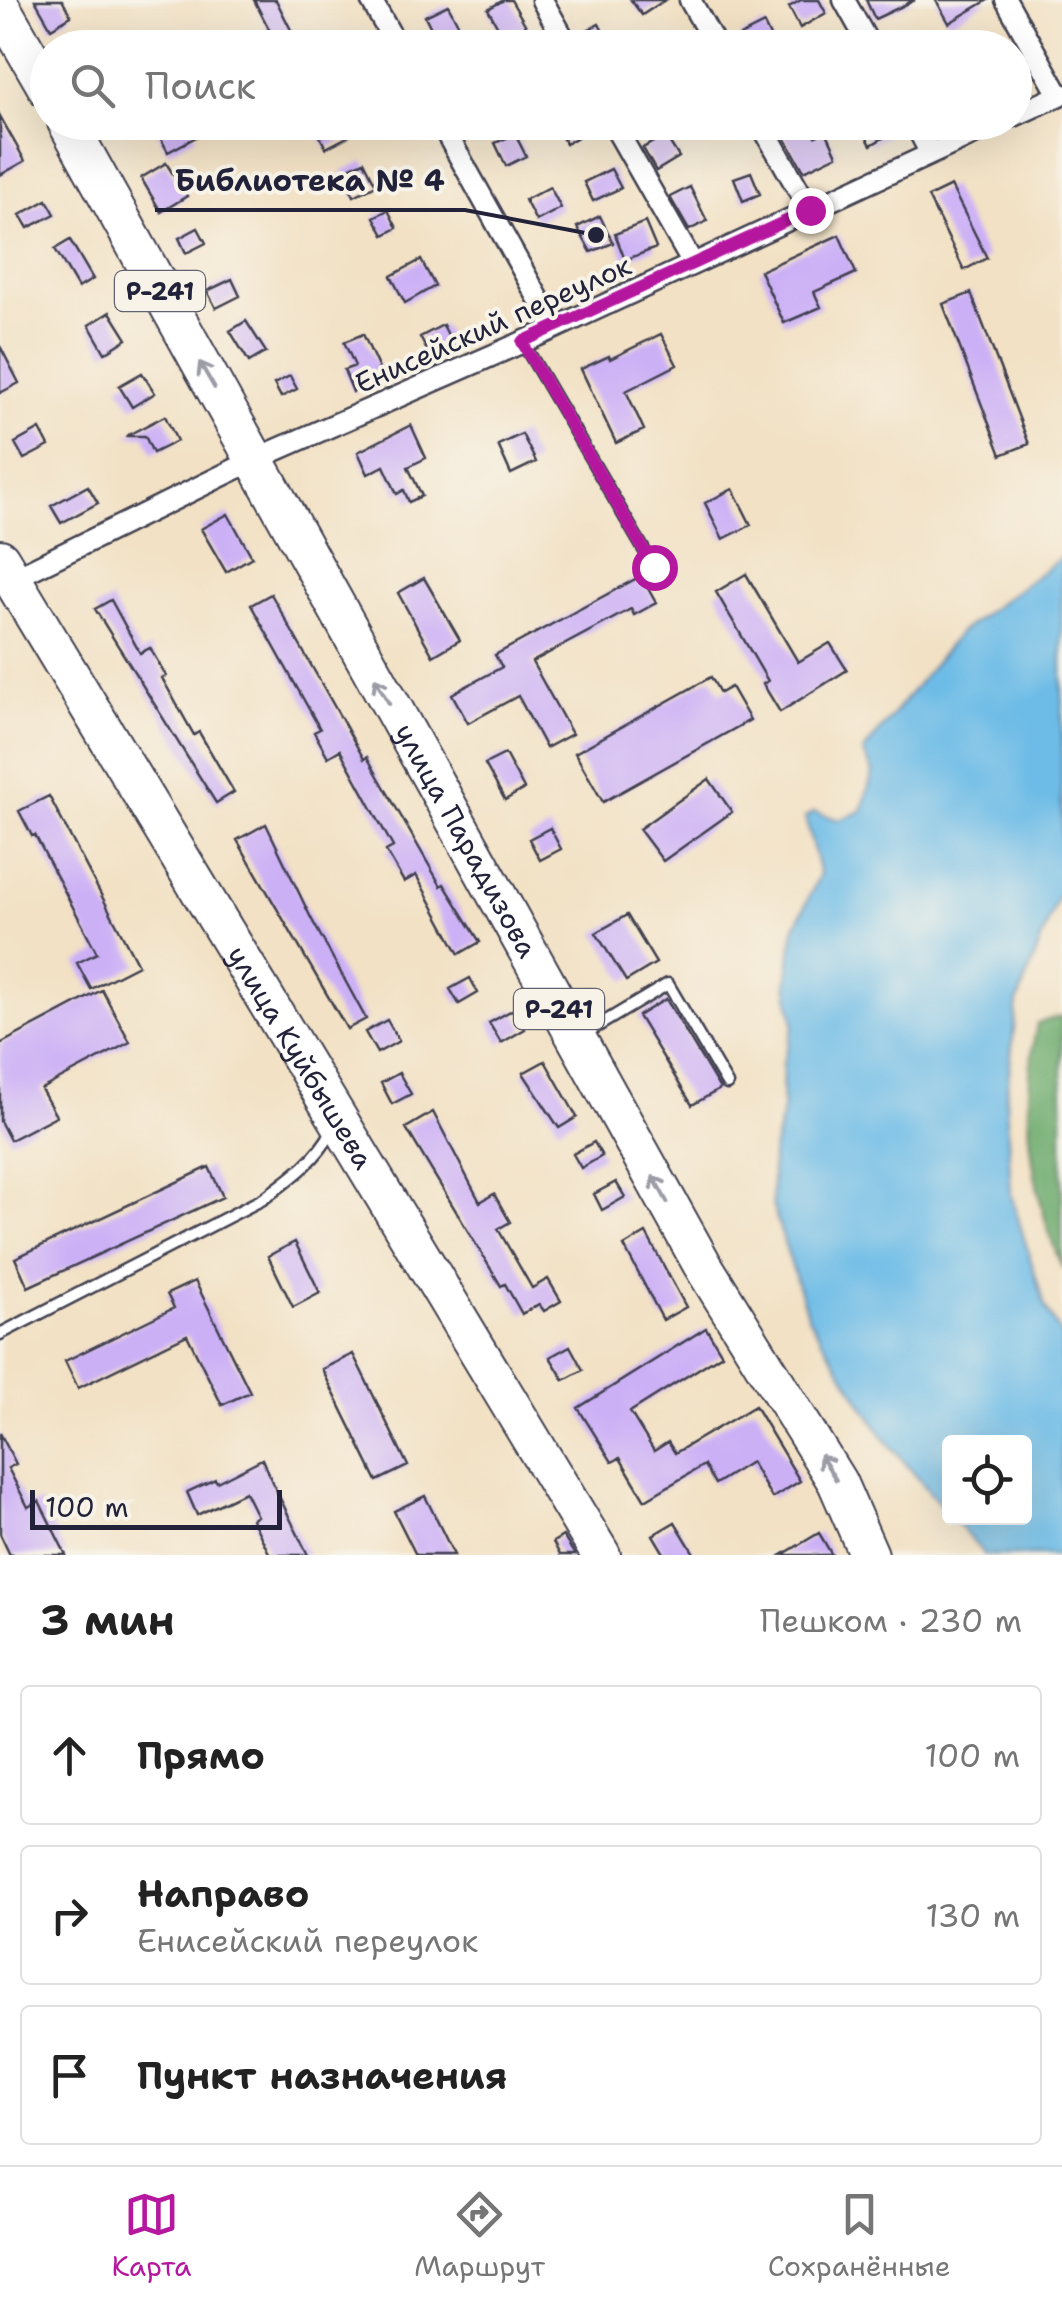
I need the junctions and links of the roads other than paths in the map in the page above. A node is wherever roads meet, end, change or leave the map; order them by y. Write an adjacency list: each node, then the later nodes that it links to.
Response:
1 (371, 0): 7 (street)
2 (542, 0): 8 (street)
3 (690, 0): 9 (street)
4 (844, 0): 10 (street)
5 (1006, 0): 11 (street)
6 (0, 6): 13 (highway)
7 (388, 30)
8 (559, 30)
9 (707, 30)
10 (861, 30)
11 (1024, 30)
12 (1032, 44): 14 (street)
13 (30, 58)
14 (1061, 94): 15 (street)
15 (1032, 108)
16 (76, 140): 27 (highway, улица Парадизова / Р-241, one-way to 16)
17 (450, 140): 25 (street)
18 (622, 140): 24 (street)
19 (770, 140): 23 (street)
20 (924, 140): 22 (street)
21 (961, 140): 22 (street, Енисейский переулок)
22 (931, 154): 23 (street, Енисейский переулок)
23 (810, 210): 24 (street, Енисейский переулок)
24 (693, 264): 25 (street, Енисейский переулок)
25 (555, 328): 26 (street, Енисейский переулок)
26 (522, 342): 27 (street, Енисейский переулок); 28 (lane)
27 (256, 459): 29 (street, Енисейский переулок); 30 (highway, улица Парадизова / Р-241, one-way to 27)
28 (654, 567)
29 (6, 569): 32 (highway, улица Куйбышева)
30 (576, 1039): 31 (lane); 35 (highway, улица Парадизова / Р-241, one-way to 30)
31 (728, 1084)
32 (337, 1121): 33 (lane); 34 (highway, улица Куйбышева)
33 (0, 1334)
34 (600, 1555)
35 (869, 1555)

